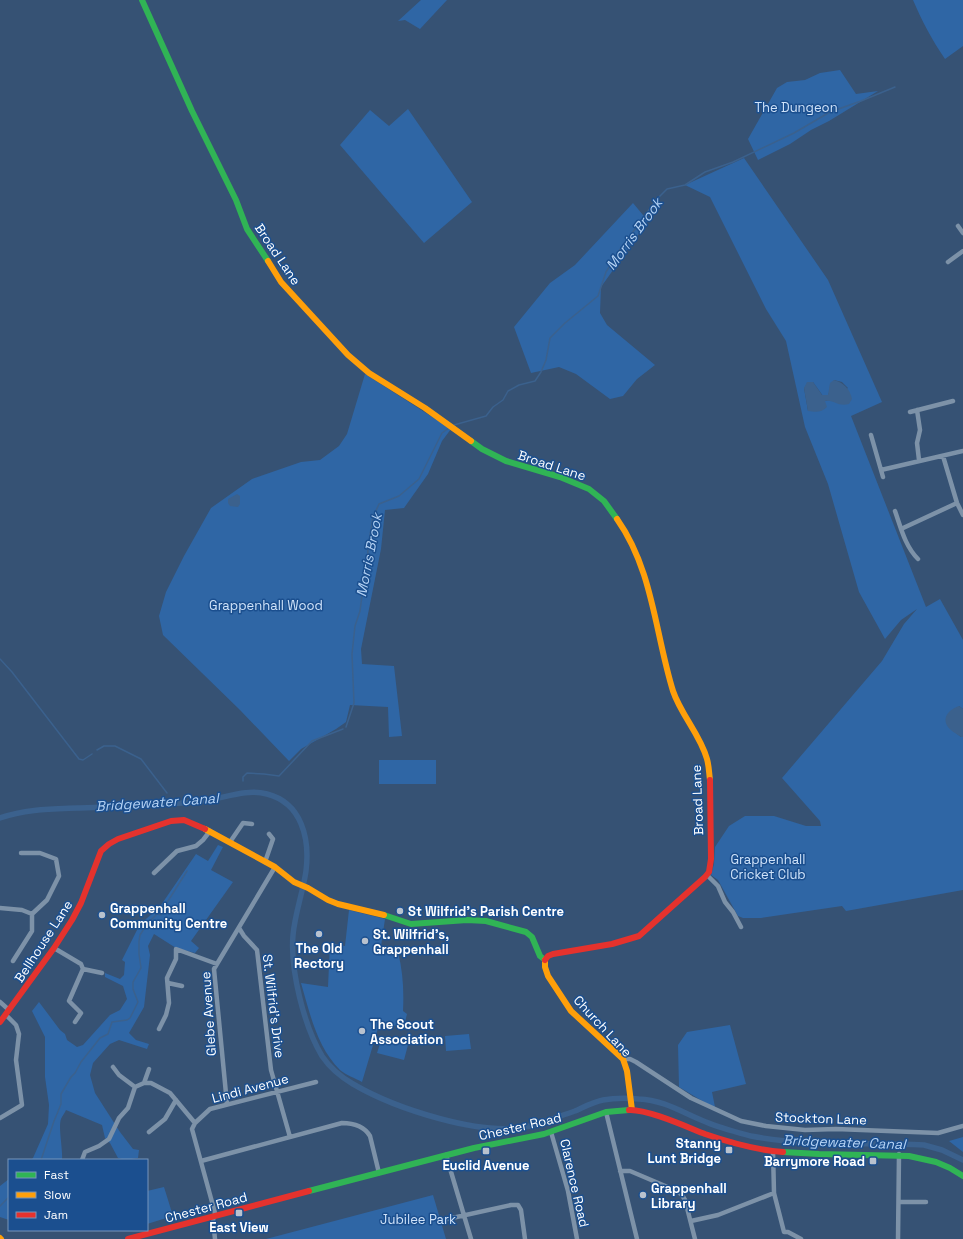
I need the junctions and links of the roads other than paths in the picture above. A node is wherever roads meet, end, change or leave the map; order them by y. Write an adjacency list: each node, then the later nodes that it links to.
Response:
1 (142, 0): 28 (street, Broad Lane)
2 (958, 226): 3 (street)
3 (963, 233)
4 (963, 251): 5 (street)
5 (948, 262)
6 (953, 401): 7 (street)
7 (917, 410): 8 (street); 12 (street)
8 (910, 412)
9 (871, 435): 13 (street)
10 (963, 451): 11 (street)
11 (943, 456): 12 (street); 15 (street)
12 (919, 460): 13 (street)
13 (881, 470): 14 (street)
14 (883, 477)
15 (957, 503): 17 (street); 18 (street)
16 (895, 511): 18 (street)
17 (963, 515)
18 (901, 529): 19 (street)
19 (918, 559)
20 (252, 824): 23 (street)
21 (210, 831): 23 (street, Bellhouse Lane); 27 (street); 34 (street, Bellhouse Lane)
22 (269, 834): 25 (street)
23 (230, 842): 25 (street, Bellhouse Lane)
24 (21, 853): 31 (street)
25 (266, 862): 26 (street, Bellhouse Lane)
26 (275, 867): 29 (street, Bellhouse Lane); 33 (street, Glebe Avenue)
27 (154, 873)
28 (707, 875): 32 (street); 35 (street)
29 (308, 888): 35 (street, Church Lane)
30 (0, 908): 31 (street)
31 (32, 914): 36 (street)
32 (741, 927)
33 (239, 928): 37 (street, Glebe Avenue); 53 (street, St. Wilfrid's Drive)
34 (54, 948): 38 (street); 43 (street, Bellhouse Lane)
35 (545, 960): 47 (street, Church Lane)
36 (13, 961)
37 (217, 964): 40 (street); 55 (street, Glebe Avenue)
38 (84, 970): 39 (street); 45 (street)
39 (102, 973)
40 (168, 983): 41 (street); 46 (street)
41 (182, 986)
42 (0, 1002): 43 (street)
43 (8, 1013): 44 (street, Bellhouse Lane); 58 (street)
44 (0, 1022)
45 (75, 1022)
46 (159, 1029)
47 (623, 1059): 56 (street, Church Lane); 60 (street, Stockton Lane)
48 (113, 1067): 52 (street)
49 (149, 1069): 51 (street)
50 (316, 1082): 53 (street, Lindi Avenue)
51 (144, 1083): 52 (street); 54 (street)
52 (135, 1087): 67 (street)
53 (277, 1092): 55 (street, Lindi Avenue); 63 (street, St. Wilfrid's Drive)
54 (176, 1100): 59 (street); 61 (street)
55 (227, 1104): 59 (street, Lindi Avenue)
56 (632, 1110): 57 (street, Chester Road); 64 (street, Chester Road)
57 (606, 1112): 62 (street, Chester Road); 69 (street)
58 (0, 1118)
59 (195, 1123): 68 (street)
60 (963, 1126)
61 (149, 1132)
62 (552, 1132): 66 (street, Chester Road); 84 (street, Clarence Road)
63 (290, 1137): 68 (street); 70 (street)
64 (774, 1151): 65 (street, Chester Road); 72 (street)
65 (899, 1154): 71 (street, Chester Road); 73 (street)
66 (446, 1155): 70 (street, Chester Road); 75 (street)
67 (82, 1159)
68 (201, 1161): 76 (street)
69 (620, 1171): 78 (street); 85 (street)
70 (379, 1173): 76 (street, Chester Road)
71 (963, 1176)
72 (774, 1193): 78 (street); 79 (street)
73 (899, 1202): 74 (street); 89 (street)
74 (926, 1202)
75 (464, 1214): 77 (street); 82 (street); 83 (street)
76 (214, 1217): 80 (street, Chester Road); 81 (street)
77 (443, 1220)
78 (691, 1221): 86 (street)
79 (784, 1232): 87 (street); 88 (street)
80 (128, 1239)
81 (215, 1239)
82 (471, 1239)
83 (525, 1239)
84 (577, 1239)
85 (637, 1239)
86 (695, 1239)
87 (784, 1239)
88 (801, 1239)
89 (898, 1239)

